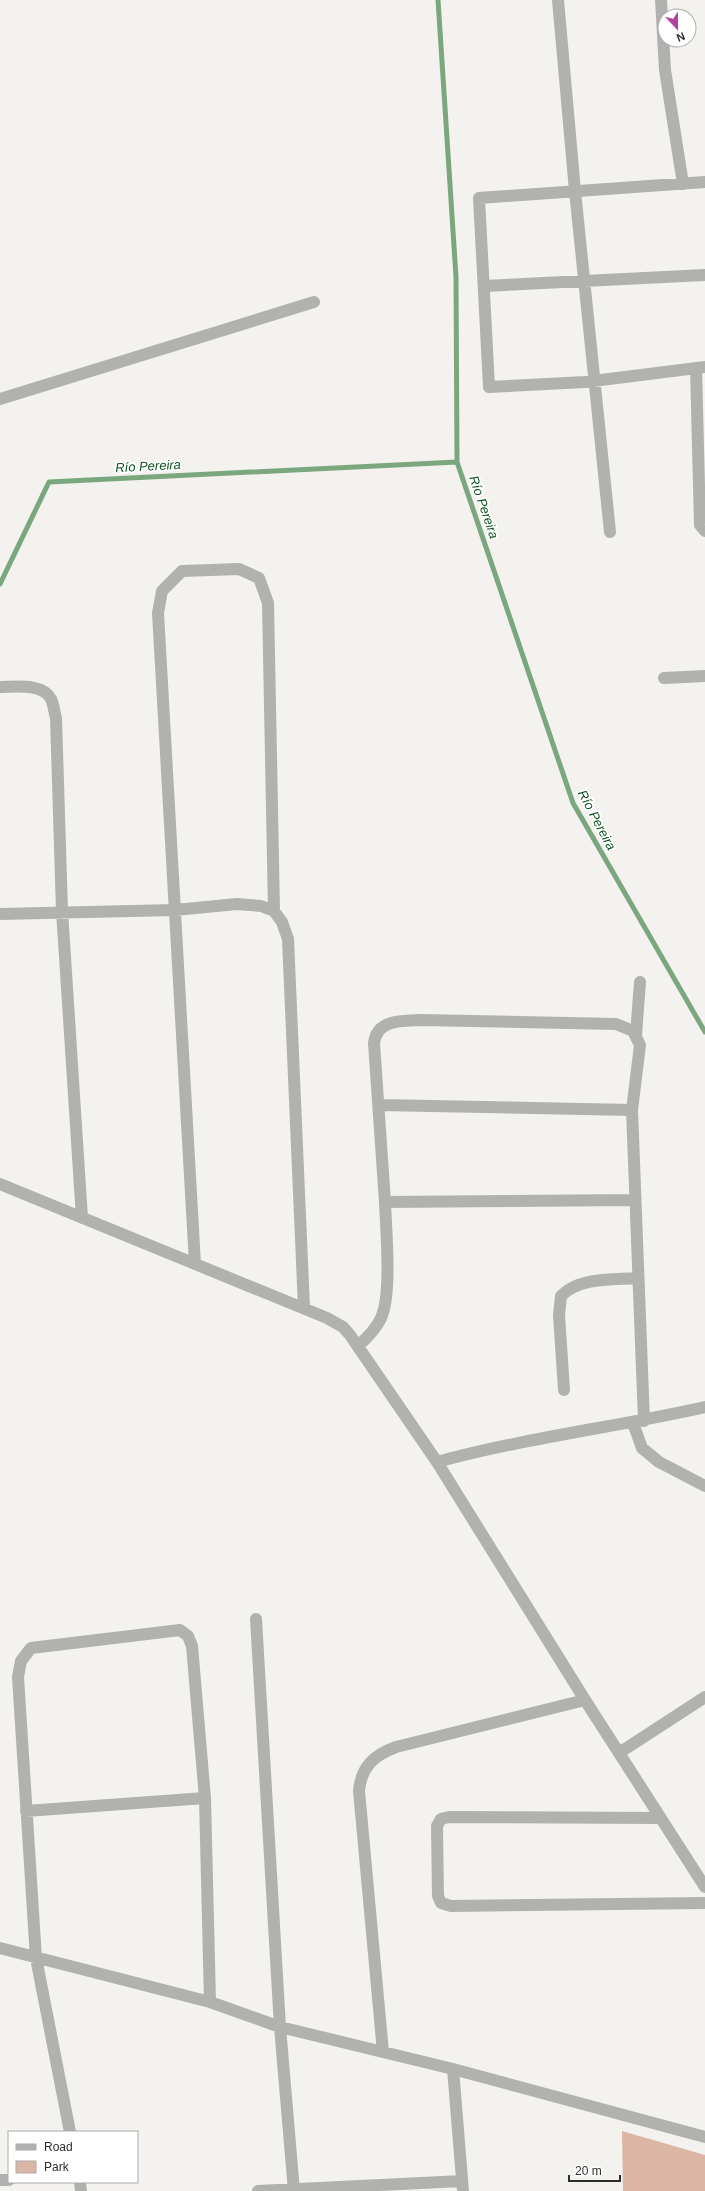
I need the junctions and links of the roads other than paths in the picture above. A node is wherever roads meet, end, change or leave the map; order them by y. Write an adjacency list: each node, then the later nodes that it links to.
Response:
1 (558, 0): 5 (street)
2 (661, 0): 4 (street)
3 (705, 182): 4 (street)
4 (683, 184): 5 (street)
5 (575, 191): 7 (street); 8 (street)
6 (705, 275): 7 (street)
7 (585, 282): 8 (street); 11 (street)
8 (484, 286): 11 (street)
9 (314, 302): 12 (street)
10 (701, 367): 11 (street); 13 (street)
11 (595, 381): 14 (street)
12 (0, 399)
13 (705, 531)
14 (610, 532)
15 (705, 676): 16 (street)
16 (664, 678)
17 (0, 687): 19 (street)
18 (175, 910): 19 (street); 20 (street); 20 (street); 30 (street)
19 (62, 911): 21 (street); 29 (street)
20 (274, 911): 32 (street)
21 (0, 914)
22 (640, 982): 23 (street)
23 (636, 1035): 24 (street); 25 (street)
24 (379, 1105): 25 (street); 28 (street)
25 (632, 1110): 27 (street)
26 (0, 1184): 29 (street)
27 (635, 1200): 28 (street); 31 (street)
28 (385, 1202): 33 (street)
29 (82, 1218): 30 (street)
30 (194, 1264): 32 (street)
31 (637, 1278): 34 (street); 36 (street)
32 (304, 1308): 33 (street)
33 (358, 1346): 37 (street)
34 (564, 1390)
35 (705, 1406): 36 (street)
36 (639, 1422): 37 (street); 38 (street)
37 (437, 1462): 41 (street)
38 (705, 1486)
39 (256, 1618): 51 (street)
40 (705, 1697): 42 (street)
41 (586, 1700): 42 (street); 52 (street)
42 (619, 1753): 45 (street)
43 (206, 1798): 44 (street); 44 (street); 50 (street)
44 (26, 1811): 49 (street)
45 (660, 1818): 46 (street); 47 (street)
46 (705, 1887)
47 (705, 1903)
48 (0, 1948): 49 (street)
49 (36, 1958): 50 (street); 54 (street)
50 (210, 2002): 51 (street)
51 (280, 2027): 52 (street); 57 (street)
52 (383, 2052): 53 (street)
53 (453, 2069): 55 (street); 56 (street)
54 (70, 2131)
55 (705, 2137)
56 (462, 2186): 57 (street)
57 (294, 2190): 58 (street)
58 (258, 2191)

